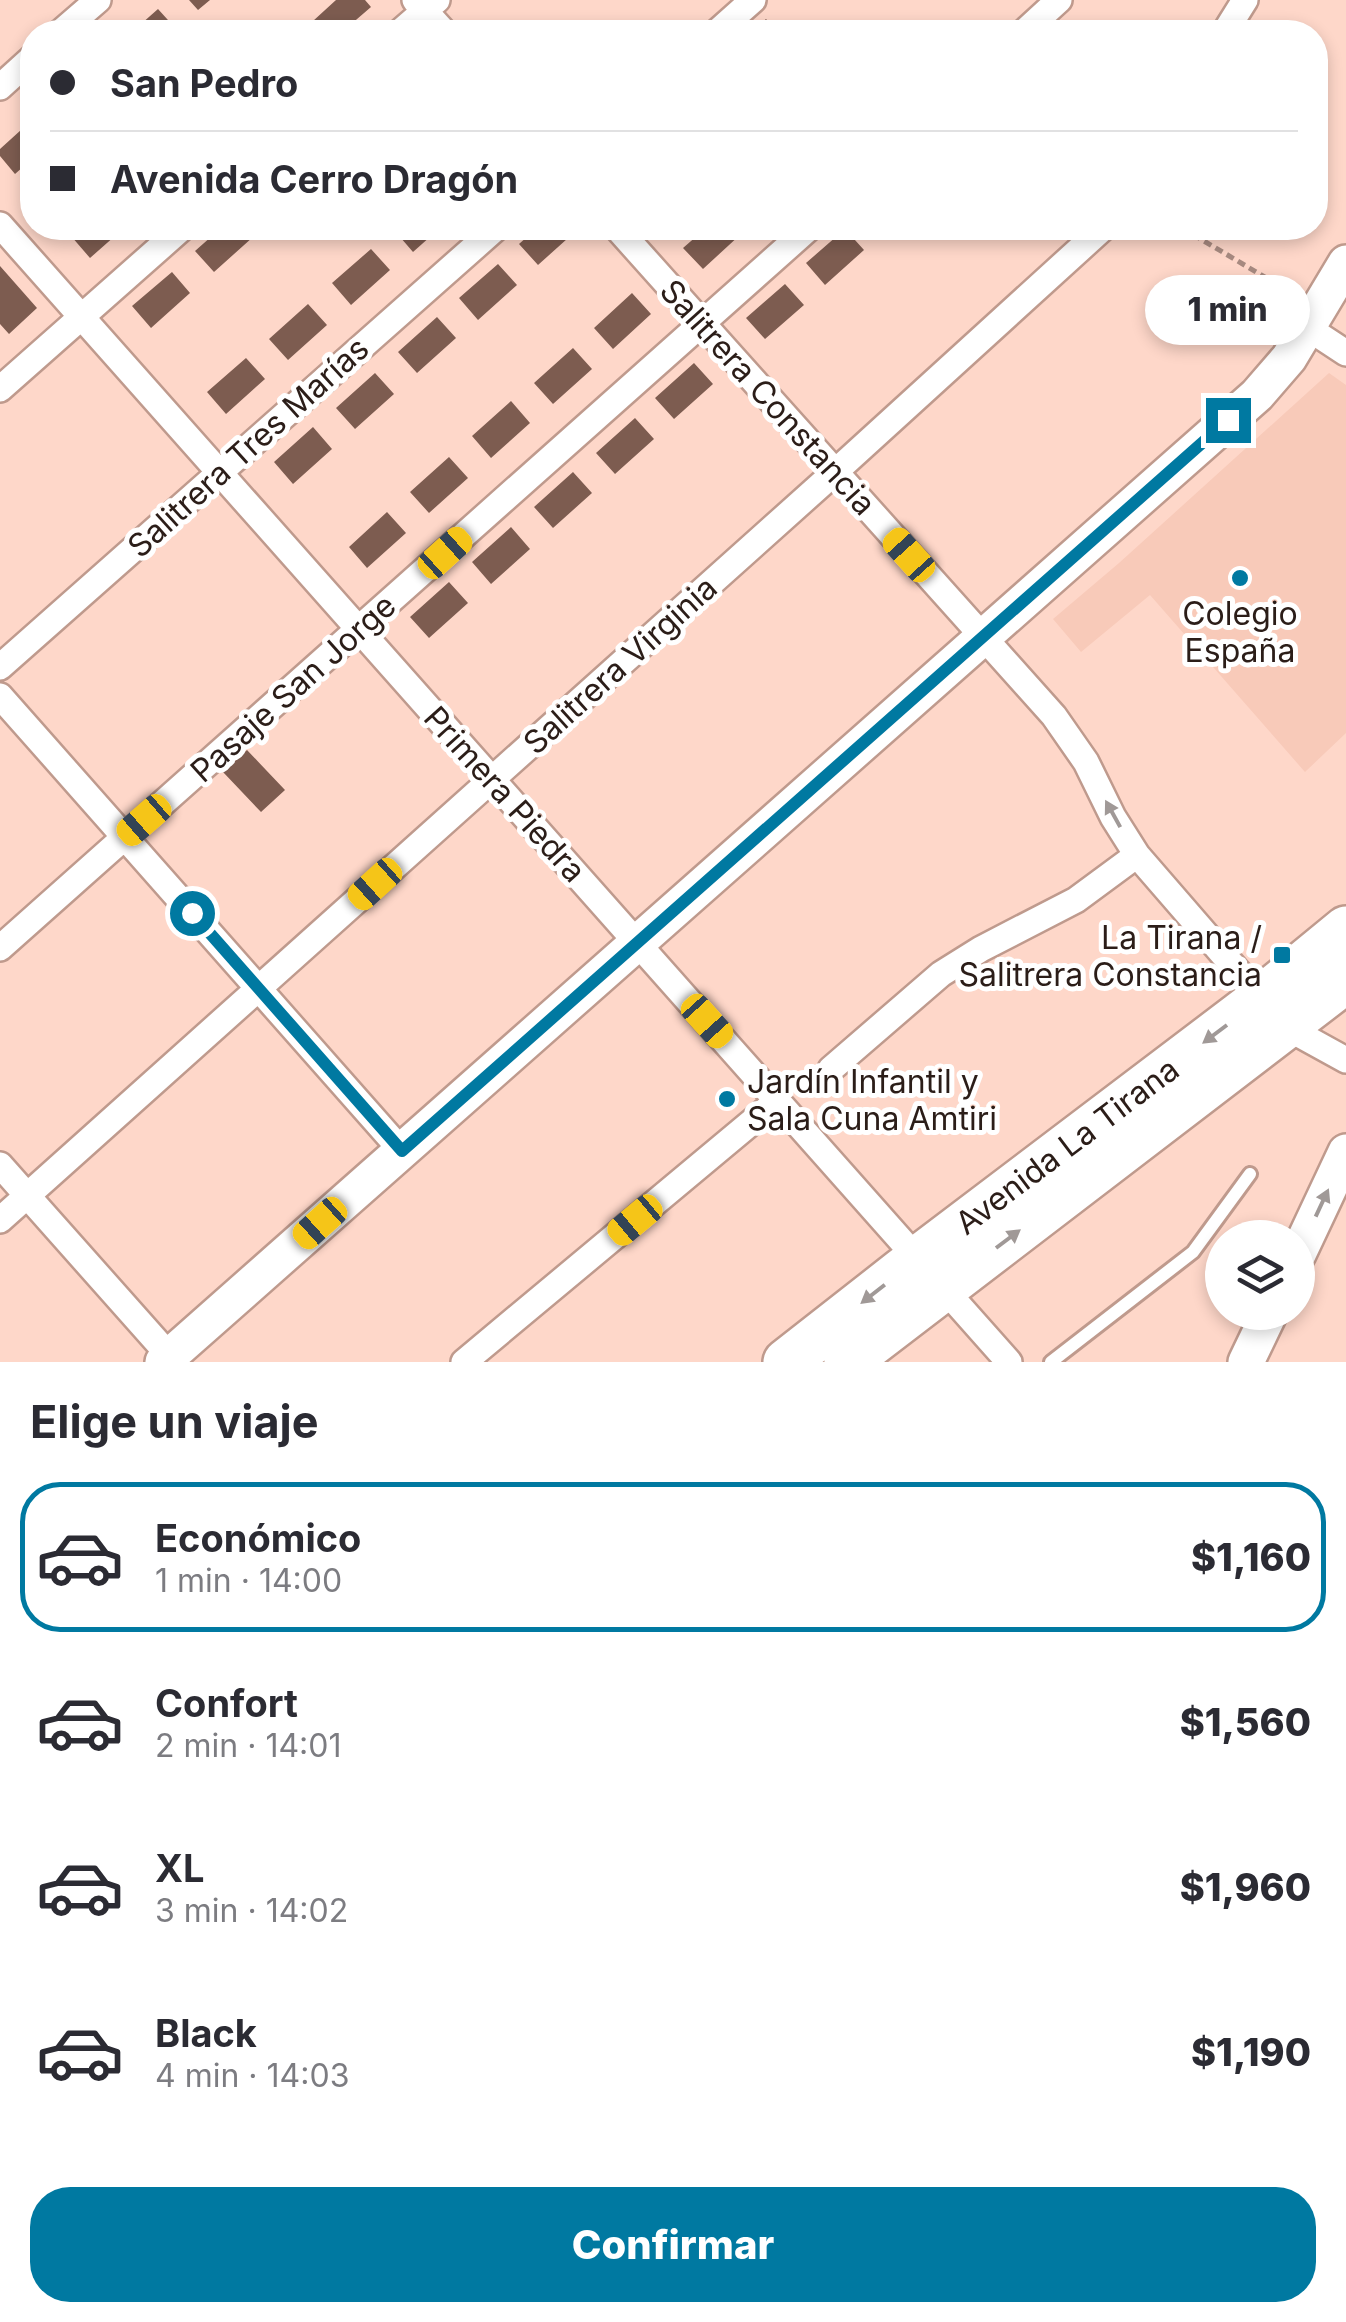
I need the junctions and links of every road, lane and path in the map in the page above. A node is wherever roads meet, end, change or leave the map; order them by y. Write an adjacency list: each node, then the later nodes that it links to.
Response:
1 (98, 0): 4 (street)
2 (754, 0): 5 (street)
3 (1059, 0): 6 (street)
4 (75, 20)
5 (731, 20)
6 (1037, 20)
7 (20, 69): 8 (street)
8 (0, 87)
9 (0, 225): 17 (street, Primera Piedra)
10 (168, 240): 17 (street)
11 (482, 240): 22 (street, Salitrera Tres Marías)
12 (629, 240): 19 (street, Salitrera Constancia)
13 (796, 240): 19 (street, Pasaje San Jorge)
14 (1090, 240): 23 (street, Salitrera Virginia)
15 (1199, 240): 18 (path)
16 (1346, 263): 18 (street)
17 (81, 317): 21 (street); 22 (street, Primera Piedra)
18 (1314, 319): 20 (street); 25 (street)
19 (703, 324): 23 (street, Salitrera Constancia); 24 (street, Pasaje San Jorge)
20 (1346, 352)
21 (0, 389)
22 (220, 472): 24 (street, Primera Piedra); 26 (street, Salitrera Tres Marías)
23 (835, 472): 25 (street, Salitrera Constancia); 28 (street, Salitrera Virginia)
24 (359, 629): 28 (street, Primera Piedra); 29 (street, Pasaje San Jorge)
25 (983, 638): 30 (street, Salitrera Constancia, one-way to 25); 32 (street)
26 (0, 667)
27 (0, 696): 29 (street)
28 (492, 779): 32 (street, Primera Piedra); 35 (street, Salitrera Virginia)
29 (125, 837): 33 (street, Pasaje San Jorge); 35 (street)
30 (1138, 855): 36 (street, Salitrera Constancia); 38 (street)
31 (1346, 929): 36 (highway, Avenida La Tirana)
32 (636, 942): 39 (street, Primera Piedra); 40 (street)
33 (0, 948)
34 (1346, 980): 36 (highway, Avenida La Tirana)
35 (258, 988): 40 (street); 44 (street, Salitrera Virginia)
36 (1274, 1013): 37 (street, Salitrera Constancia); 47 (highway, Avenida La Tirana)
37 (1346, 1060)
38 (831, 1069)
39 (777, 1101): 47 (street, Primera Piedra); 50 (street)
40 (402, 1151): 49 (street)
41 (1346, 1152): 46 (street, one-way to 41)
42 (0, 1165): 44 (street)
43 (1250, 1174): 54 (lane)
44 (27, 1196): 45 (street, Salitrera Virginia); 49 (street)
45 (0, 1220)
46 (1314, 1220)
47 (930, 1273): 51 (highway, Avenida La Tirana, one-way to 51); 52 (highway, Avenida La Tirana); 53 (street, Primera Piedra)
48 (1261, 1330): 55 (street)
49 (170, 1360)
50 (464, 1362)
51 (786, 1362)
52 (847, 1362)
53 (1009, 1362)
54 (1051, 1362)
55 (1246, 1362)

